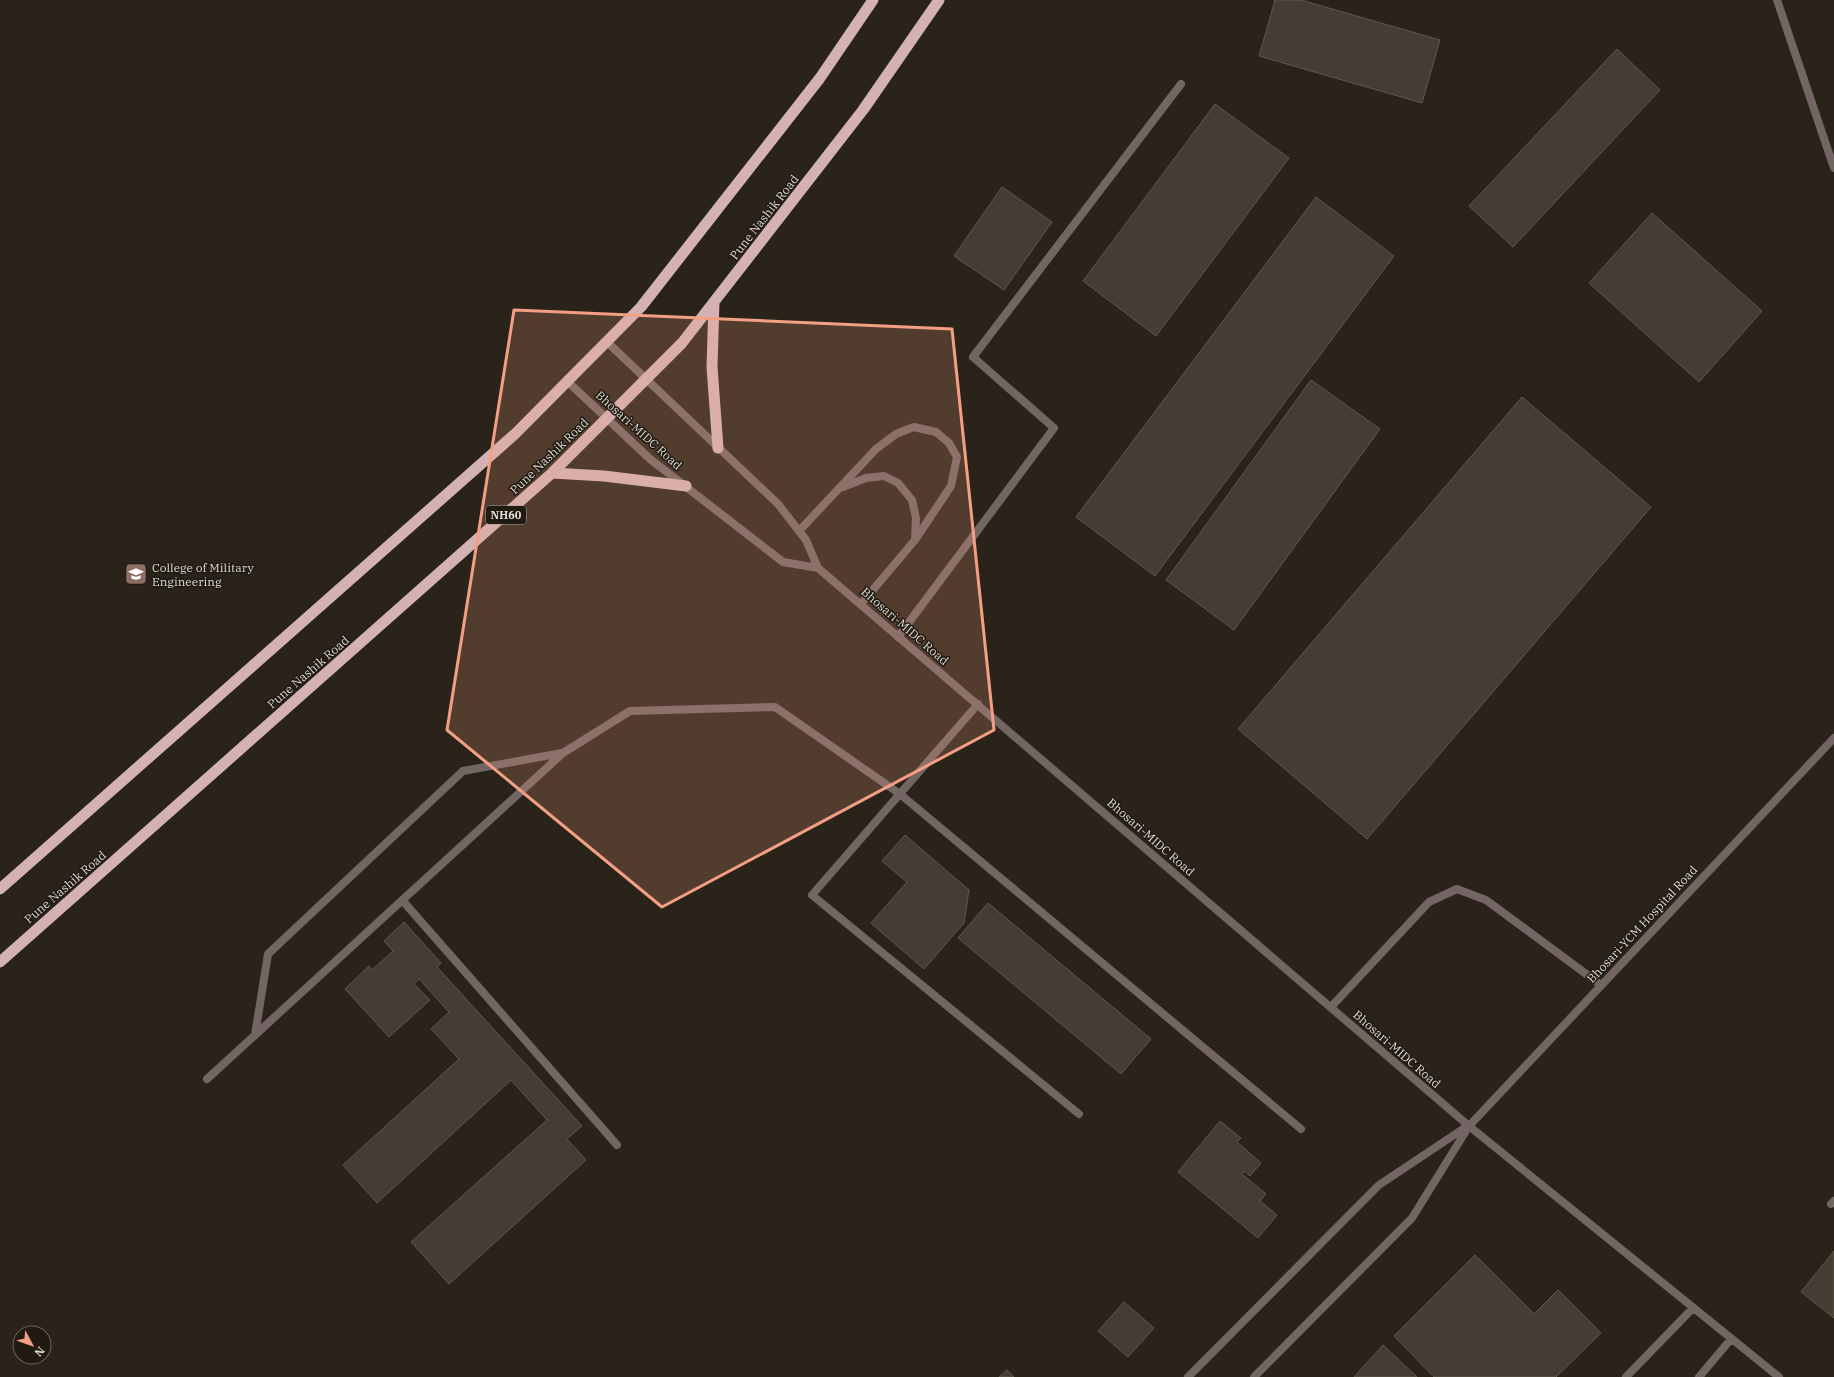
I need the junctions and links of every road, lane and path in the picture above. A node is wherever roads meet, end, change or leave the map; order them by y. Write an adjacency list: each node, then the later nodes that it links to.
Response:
1 (873, 0): 7 (highway)
2 (939, 0): 6 (highway, Pune Nashik Road / NH60)
3 (1777, 0): 5 (street)
4 (1181, 84): 19 (street)
5 (1834, 168)
6 (714, 302): 8 (highway, Pune Nashik Road / NH60); 11 (highway)
7 (606, 341): 8 (street, Bhosari-MIDC Road); 9 (highway)
8 (646, 379): 10 (highway, Pune Nashik Road / NH60); 11 (street, Bhosari-MIDC Road)
9 (567, 381): 10 (street, Bhosari-MIDC Road); 24 (highway)
10 (607, 418): 12 (highway, Pune Nashik Road / NH60); 13 (street, Bhosari-MIDC Road)
11 (718, 448): 15 (street, Bhosari-MIDC Road)
12 (552, 474): 13 (highway); 26 (highway, Pune Nashik Road / NH60)
13 (686, 486): 17 (street, Bhosari-MIDC Road)
14 (840, 488): 15 (street); 16 (street); 16 (street)
15 (799, 531): 17 (street, Bhosari-MIDC Road)
16 (915, 540): 18 (street)
17 (818, 568): 18 (street, Bhosari-MIDC Road)
18 (861, 604): 19 (street, Bhosari-MIDC Road)
19 (898, 637): 20 (street, Bhosari-MIDC Road)
20 (978, 704): 23 (street); 28 (street, Bhosari-MIDC Road)
21 (1834, 738): 27 (street, Bhosari-YCM Hospital Road)
22 (563, 753): 23 (street); 25 (street); 29 (street)
23 (900, 794): 31 (street); 33 (street)
24 (0, 889)
25 (402, 900): 29 (street); 34 (street)
26 (0, 962)
27 (1601, 985): 28 (street); 32 (street, Bhosari-YCM Hospital Road)
28 (1331, 1008): 32 (street, Bhosari-MIDC Road)
29 (255, 1035): 30 (street)
30 (207, 1080)
31 (1079, 1114)
32 (1468, 1126): 35 (street, Bhosari-MIDC Road); 37 (street); 38 (street)
33 (1301, 1129)
34 (617, 1145)
35 (1693, 1308): 36 (street, Bhosari-MIDC Road); 39 (street)
36 (1731, 1339): 40 (street); 41 (street, Bhosari-MIDC Road)
37 (1188, 1377)
38 (1254, 1377)
39 (1626, 1377)
40 (1699, 1377)
41 (1778, 1377)

